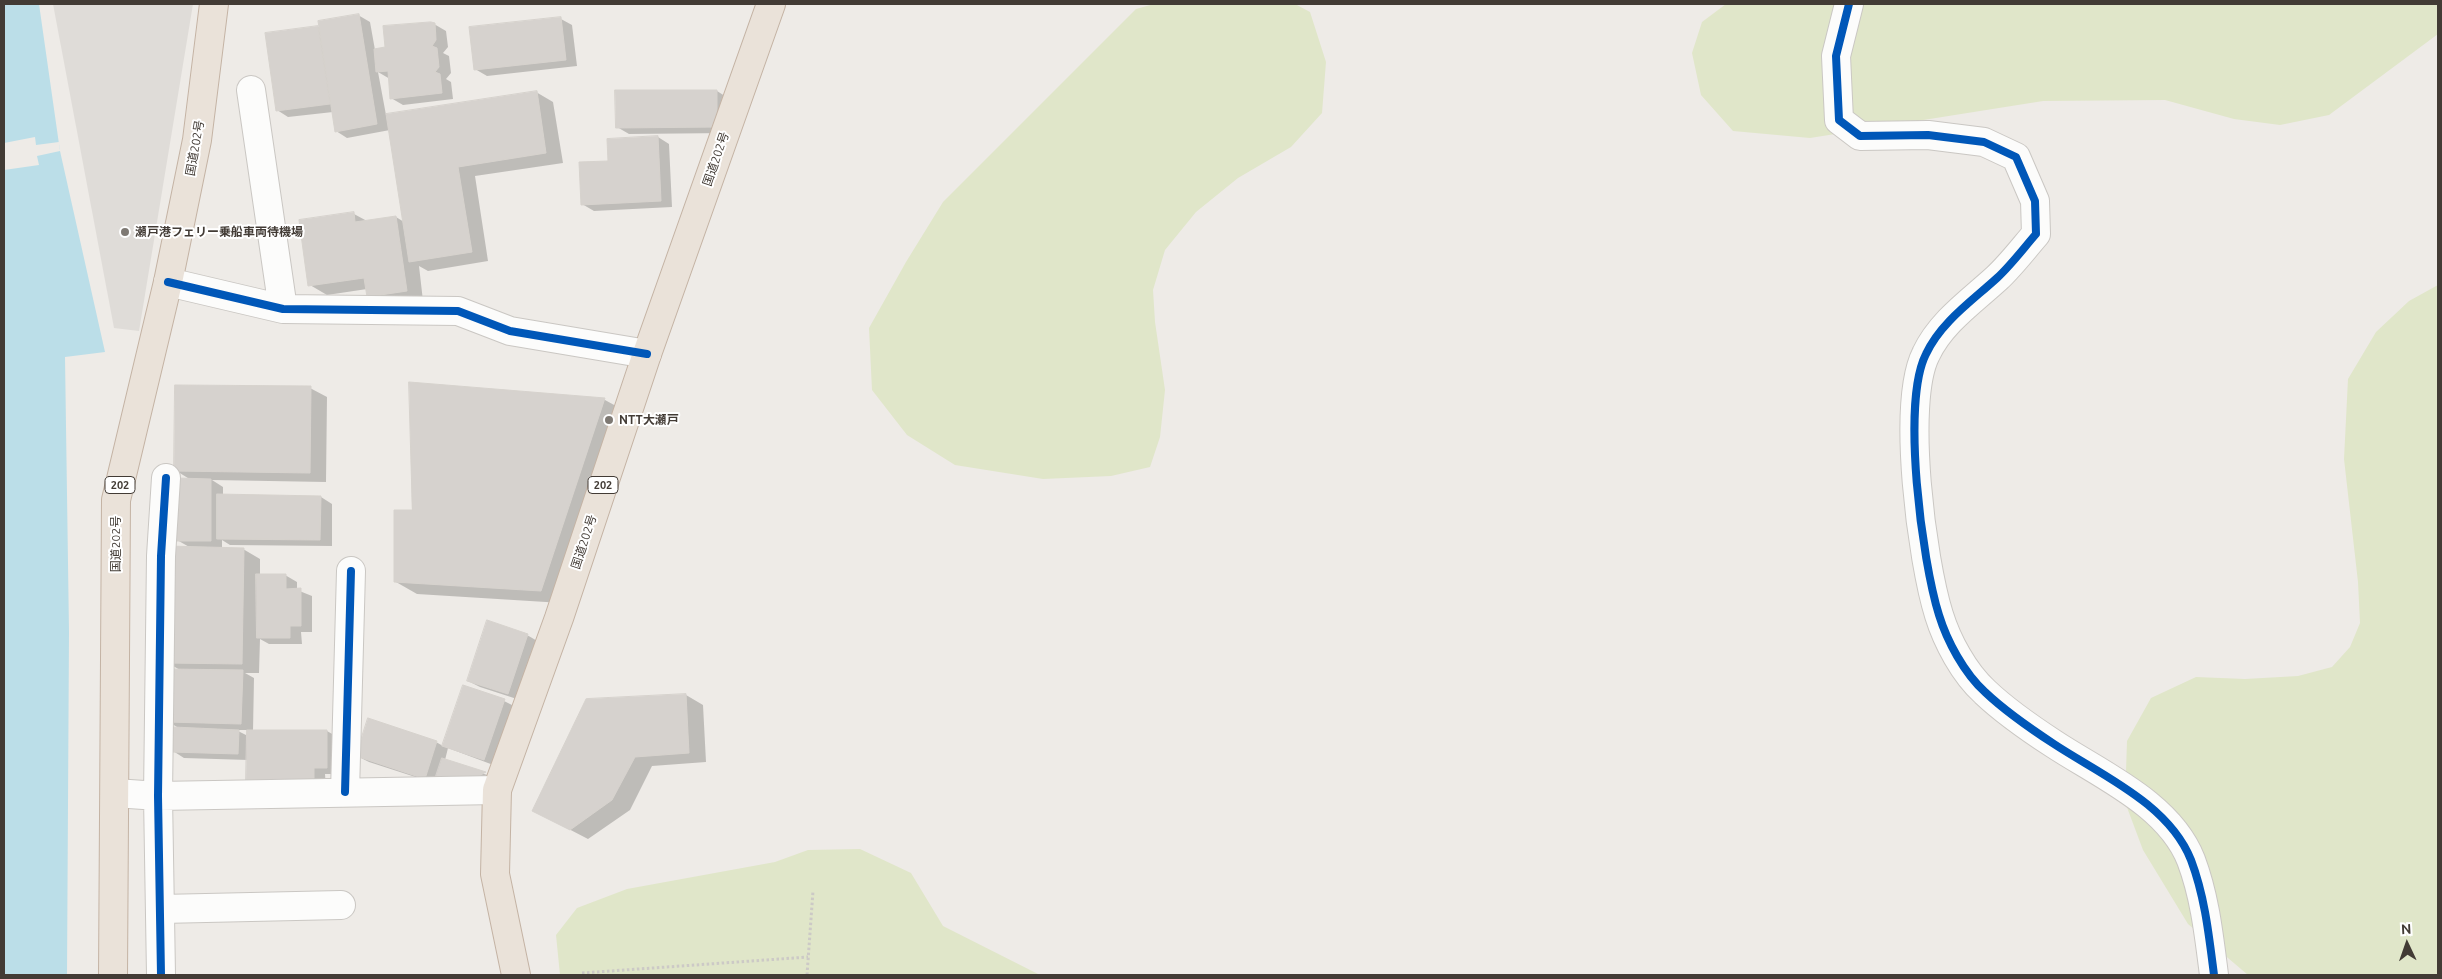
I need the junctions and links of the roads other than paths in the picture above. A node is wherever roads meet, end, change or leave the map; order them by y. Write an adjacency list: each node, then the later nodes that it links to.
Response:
1 (217, 4): 5 (highway, 国道202号 / 202)
2 (771, 4): 7 (highway, 国道202号 / 202)
3 (1849, 4): 19 (street)
4 (251, 90): 6 (street)
5 (168, 282): 6 (street); 11 (highway, 国道202号 / 202)
6 (283, 309): 7 (street)
7 (647, 354): 10 (highway, 国道202号 / 202)
8 (166, 478): 13 (street)
9 (351, 571): 12 (street)
10 (497, 790): 12 (street); 18 (highway, 国道202号 / 202)
11 (115, 792): 13 (street); 16 (highway, 国道202号 / 202)
12 (346, 792): 13 (street)
13 (158, 796): 15 (street)
14 (341, 905): 15 (street)
15 (161, 909): 17 (street)
16 (113, 975)
17 (161, 975)
18 (516, 975)
19 (2214, 975)

